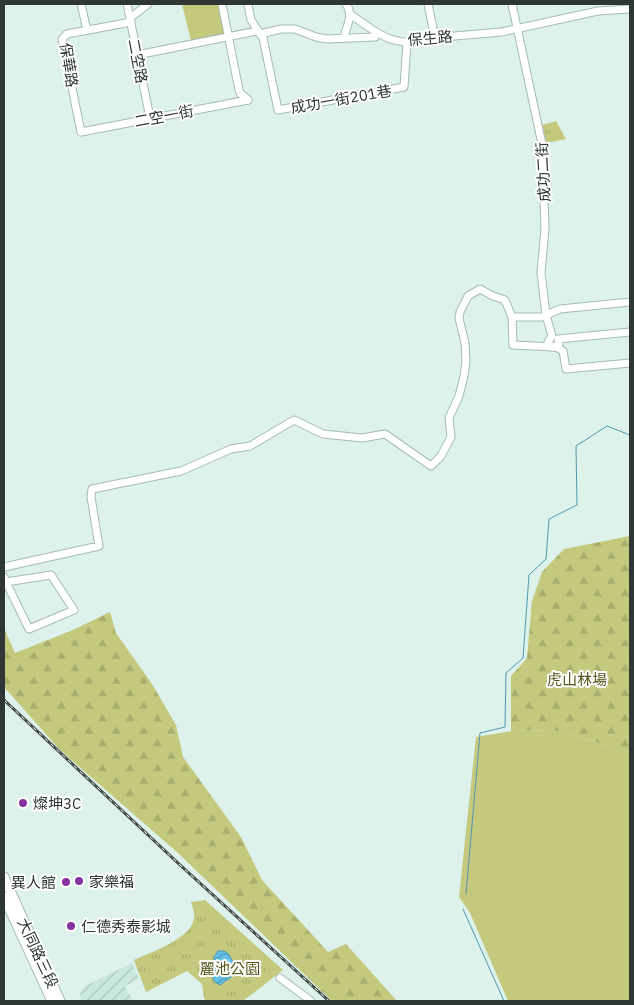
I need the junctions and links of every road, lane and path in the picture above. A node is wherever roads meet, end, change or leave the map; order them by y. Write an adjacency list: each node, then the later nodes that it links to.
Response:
1 (81, 4): 13 (street)
2 (127, 4): 11 (street, 二空路)
3 (148, 4): 11 (street, 保華路)
4 (222, 4): 17 (street)
5 (248, 4): 15 (street)
6 (346, 4): 10 (street)
7 (428, 4): 16 (street)
8 (512, 4): 12 (street, 成功二街)
9 (630, 9): 12 (street, 保生路)
10 (351, 15): 14 (street, 保生路); 18 (street)
11 (131, 20): 13 (street, 保華路); 20 (street, 二空路)
12 (518, 29): 16 (street, 保生路); 24 (street, 成功二街)
13 (87, 30): 22 (street, 保華路)
14 (376, 32): 18 (street); 19 (street, 保生路)
15 (258, 33): 17 (street); 18 (street); 19 (street, 成功一街201巷)
16 (438, 36): 19 (street, 保生路)
17 (228, 37): 20 (street); 21 (street, 二空一街)
18 (344, 37)
19 (407, 42)
20 (137, 54): 21 (street, 二空路)
21 (150, 118): 22 (street, 二空一街)
22 (81, 132)
23 (630, 302): 24 (street)
24 (546, 315): 25 (street); 27 (street, 成功二街)
25 (512, 317): 28 (street); 30 (street)
26 (630, 332): 27 (street)
27 (553, 338): 28 (street)
28 (555, 347): 29 (street)
29 (630, 363)
30 (4, 566)
31 (5, 580): 31 (street)
32 (4, 877): 36 (main road, 大同路三段)
33 (4, 897): 35 (main road, 大同路三段)
34 (280, 978): 37 (street)
35 (52, 1001)
36 (60, 1001)
37 (311, 1001)

